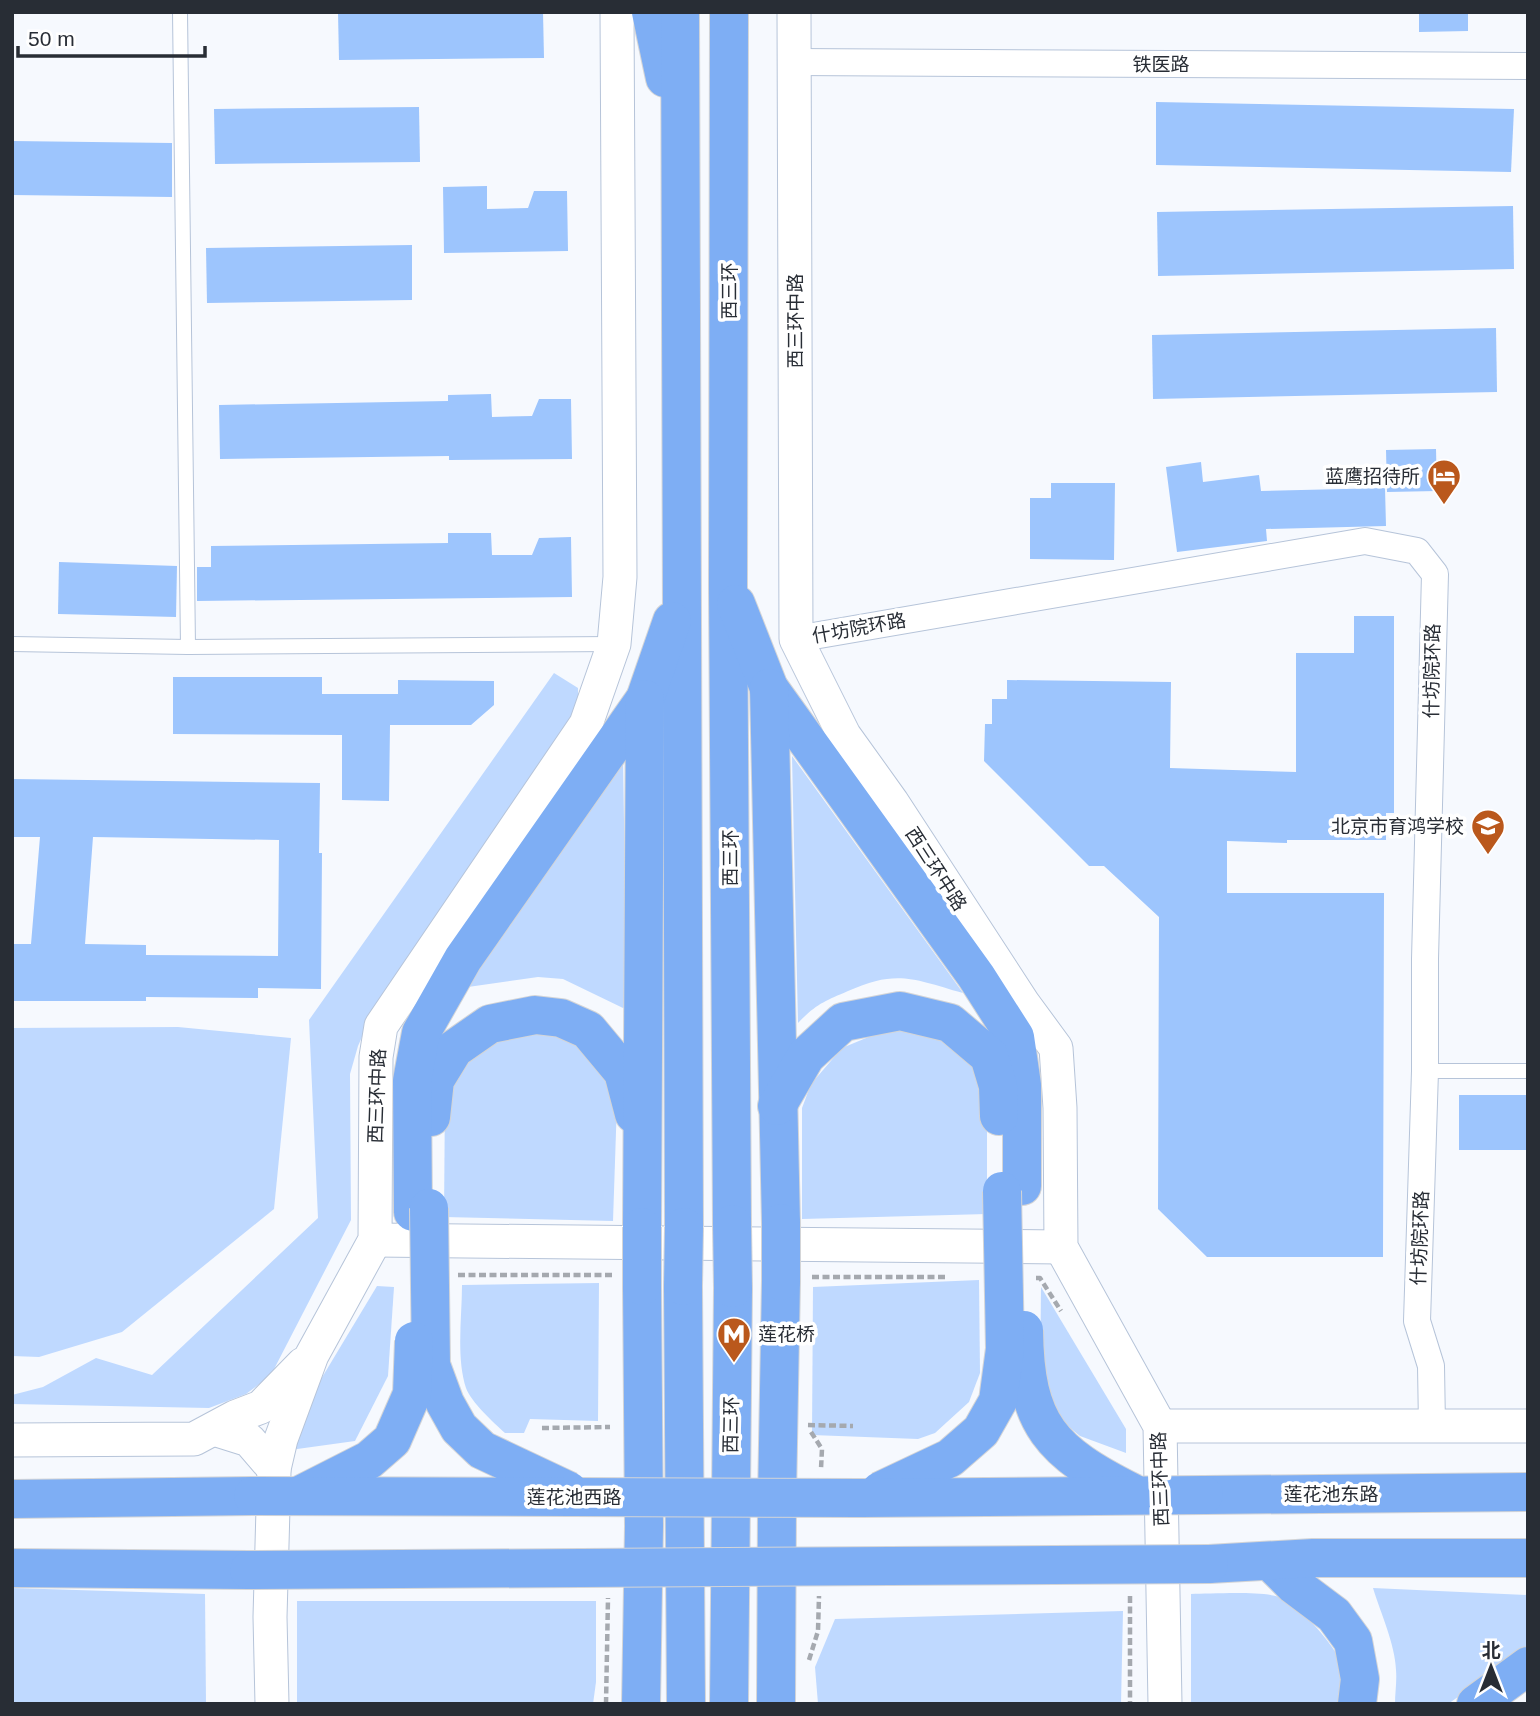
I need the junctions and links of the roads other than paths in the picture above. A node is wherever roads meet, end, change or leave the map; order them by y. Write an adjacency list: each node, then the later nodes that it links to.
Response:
1 (180, 12): 15 (lane)
2 (617, 12): 14 (street, 西三环中路)
3 (650, 12): 9 (highway)
4 (680, 12): 9 (highway)
5 (729, 12): 10 (highway, 西三环)
6 (794, 12): 7 (street, 西三环中路)
7 (794, 62): 8 (street, 铁医路); 12 (street, 西三环中路)
8 (1528, 66)
9 (680, 149): 11 (highway)
10 (728, 586): 16 (highway); 50 (highway, 西三环, bridge)
11 (681, 596): 17 (highway); 49 (highway, bridge)
12 (796, 639): 18 (street, 什坊院环路); 25 (street, 西三环中路)
13 (12, 644): 15 (lane)
14 (614, 644): 15 (lane); 24 (street, 西三环中路)
15 (188, 647)
16 (769, 688): 20 (highway); 22 (highway)
17 (645, 699): 21 (highway); 23 (highway)
18 (1425, 1071): 19 (lane); 28 (street, 什坊院环路)
19 (1528, 1071)
20 (777, 1107): 22 (highway); 45 (highway, bridge)
21 (643, 1147): 23 (highway); 43 (highway, bridge)
22 (1012, 1188): 34 (highway, bridge); 36 (highway, bridge)
23 (421, 1210): 32 (highway, bridge); 35 (highway, bridge)
24 (375, 1240): 25 (street); 26 (street, 西三环中路)
25 (1061, 1247): 27 (street, 西三环中路)
26 (312, 1355): 30 (street); 32 (street, 西三环中路)
27 (1160, 1426): 28 (street); 51 (street, 西三环中路)
28 (1432, 1426): 29 (street)
29 (1528, 1426)
30 (214, 1429): 31 (street); 32 (street)
31 (12, 1440)
32 (274, 1488): 35 (highway, 莲花池西路, bridge); 37 (highway, 莲花池西路); 46 (street, 西三环中路)
33 (1528, 1492): 34 (highway, 莲花池东路, bridge)
34 (1135, 1494): 36 (highway, 莲花池西路, bridge)
35 (580, 1496): 36 (highway, 莲花池西路, bridge)
36 (862, 1498)
37 (12, 1499)
38 (1528, 1558): 39 (highway)
39 (1270, 1560): 41 (highway, bridge); 52 (highway)
40 (12, 1568): 41 (highway)
41 (59, 1569): 42 (highway)
42 (12, 1578)
43 (642, 1646): 47 (highway); 48 (highway)
44 (1528, 1665): 53 (highway)
45 (780, 1696)
46 (272, 1704)
47 (628, 1704)
48 (641, 1704)
49 (686, 1704)
50 (729, 1704)
51 (1165, 1704)
52 (1357, 1704)
53 (1476, 1704)

